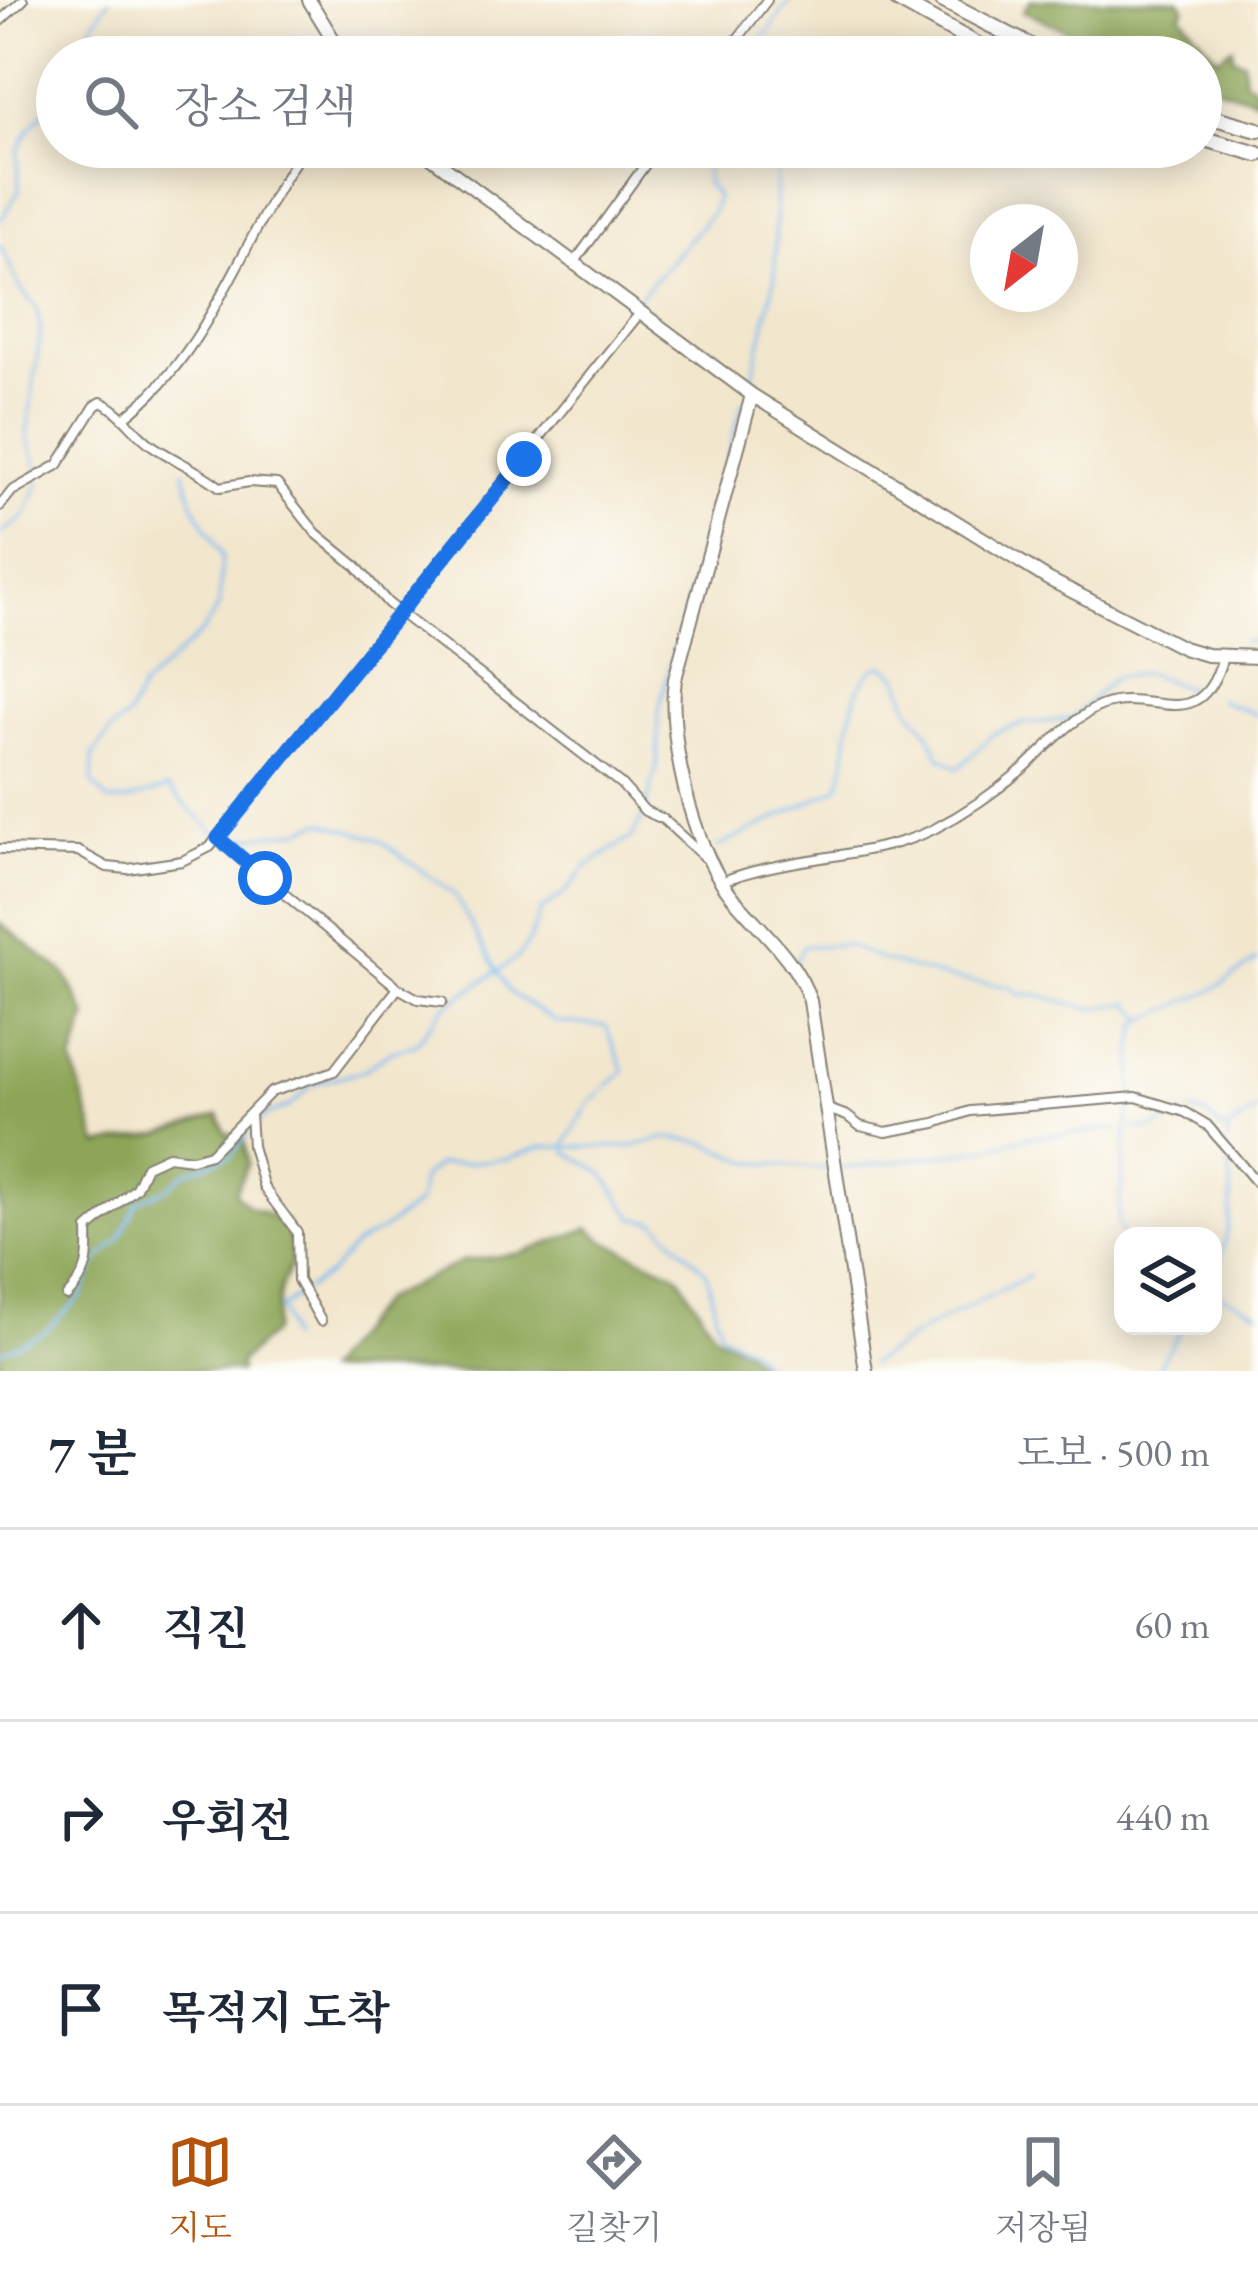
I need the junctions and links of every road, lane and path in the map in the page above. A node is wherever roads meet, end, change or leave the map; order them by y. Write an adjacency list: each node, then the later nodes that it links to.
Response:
1 (23, 0): 6 (street)
2 (309, 0): 7 (main road)
3 (767, 0): 8 (street)
4 (897, 0): 9 (highway)
5 (942, 0): 10 (highway)
6 (0, 21)
7 (331, 36)
8 (740, 36)
9 (962, 36)
10 (1011, 36)
11 (1222, 120): 12 (highway)
12 (1258, 130)
13 (1222, 144): 14 (highway)
14 (1258, 154)
15 (293, 168): 21 (street)
16 (446, 168): 18 (main road)
17 (643, 168): 18 (street)
18 (574, 263): 19 (main road)
19 (640, 313): 20 (main road); 24 (street)
20 (752, 395): 25 (main road); 29 (main road)
21 (124, 418): 22 (street); 24 (street)
22 (4, 494): 23 (street)
23 (0, 506)
24 (401, 611): 27 (street); 29 (street)
25 (1224, 655): 26 (main road); 30 (street)
26 (1258, 656)
27 (218, 838): 28 (street); 31 (street)
28 (0, 849)
29 (712, 865): 30 (main road)
30 (721, 882): 33 (main road)
31 (398, 988): 32 (street); 34 (street)
32 (442, 1002)
33 (826, 1109): 35 (street); 38 (main road)
34 (250, 1112): 36 (street); 37 (street)
35 (1258, 1184)
36 (67, 1296)
37 (321, 1321)
38 (866, 1371)

